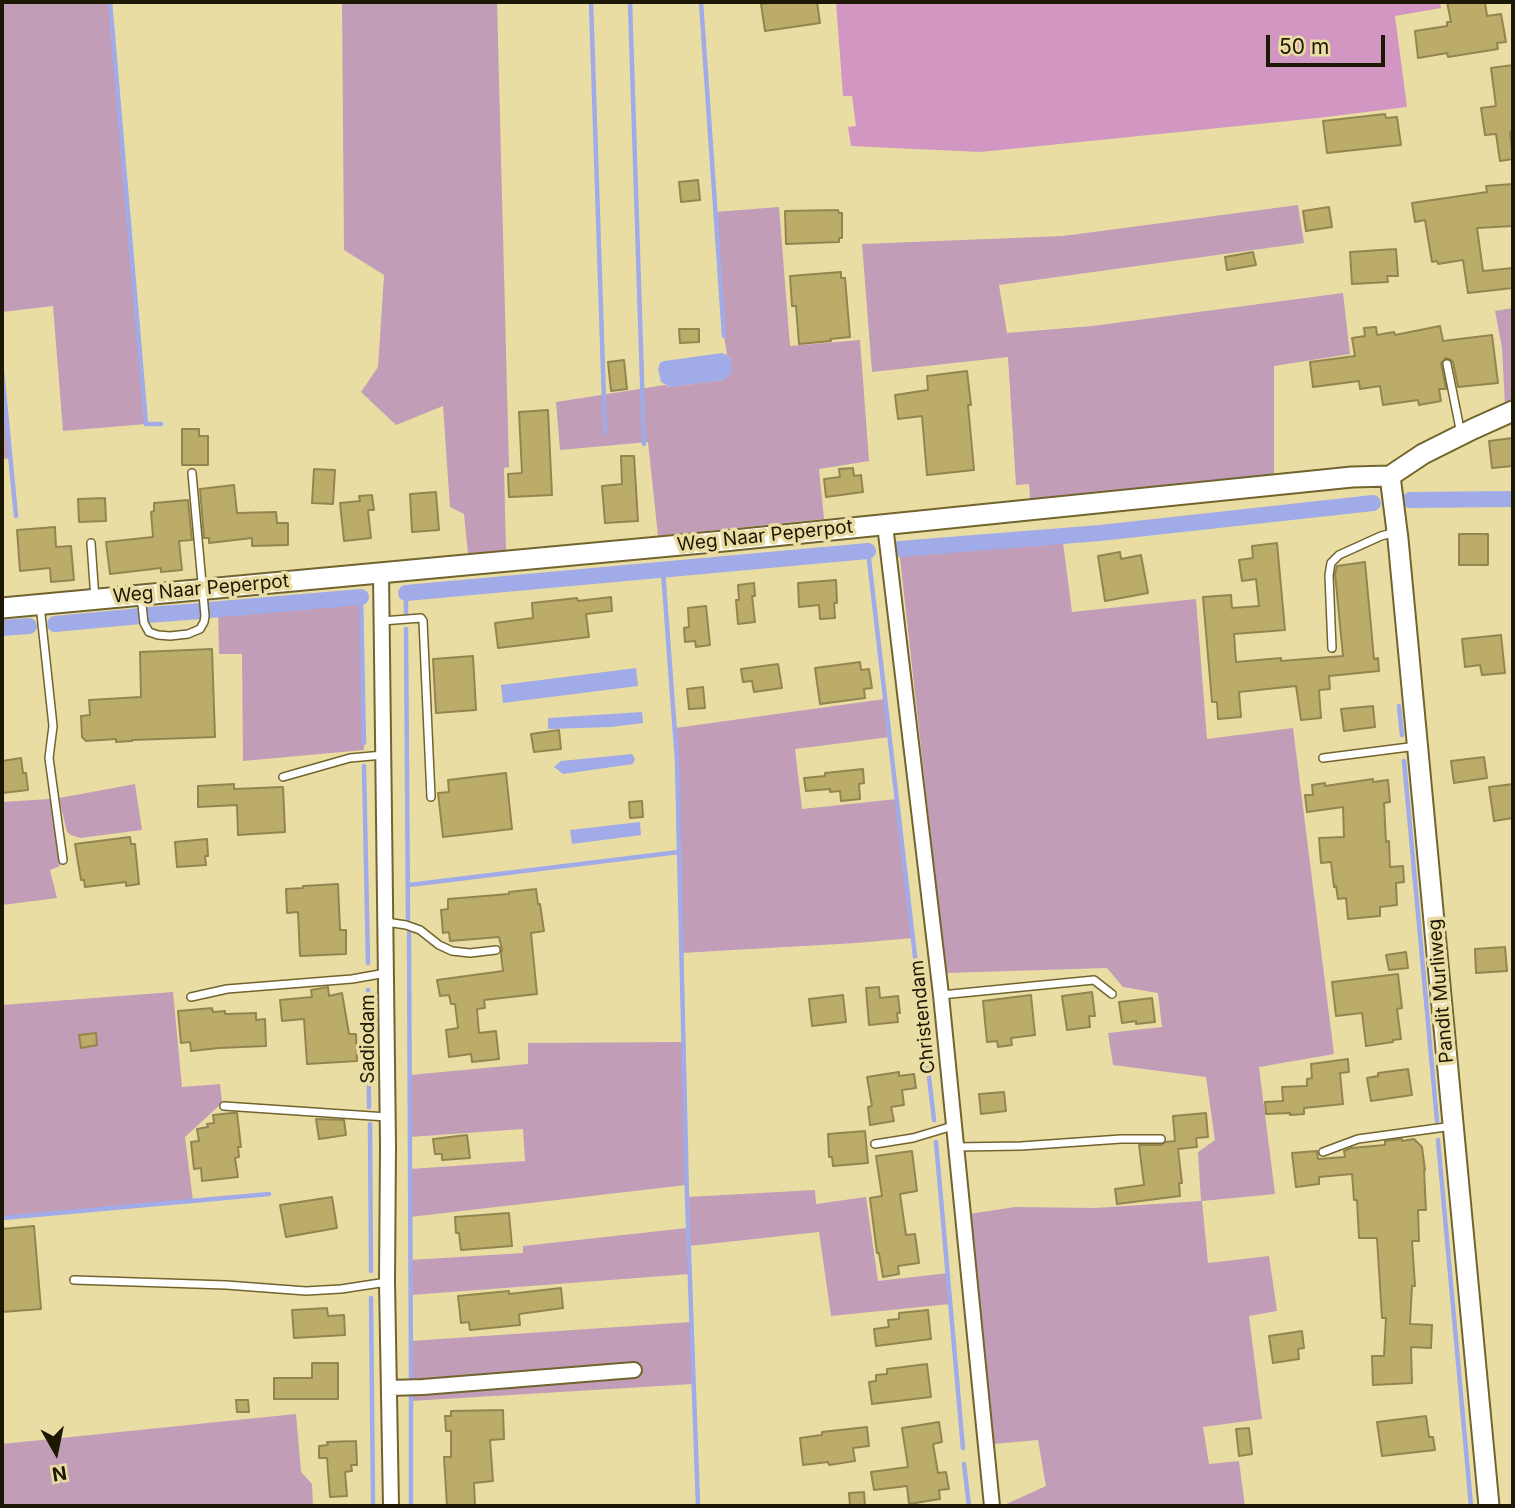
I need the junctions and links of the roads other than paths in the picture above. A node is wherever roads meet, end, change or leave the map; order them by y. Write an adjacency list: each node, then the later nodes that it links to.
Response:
1 (1447, 365): 3 (lane)
2 (1513, 411): 3 (street)
3 (1461, 435): 5 (street)
4 (192, 473): 10 (lane)
5 (1390, 476): 6 (street, Weg Naar Peperpot); 7 (street, Pandit Murliweg)
6 (885, 525): 9 (street, Weg Naar Peperpot); 27 (street, Christendam)
7 (1397, 532): 16 (lane); 17 (street, Pandit Murliweg)
8 (91, 543): 12 (lane)
9 (381, 572): 10 (street, Weg Naar Peperpot); 15 (street, Sadiodam)
10 (202, 589): 11 (street, Weg Naar Peperpot); 11 (lane)
11 (141, 595): 12 (street, Weg Naar Peperpot)
12 (95, 599): 13 (street, Weg Naar Peperpot)
13 (40, 605): 14 (street, Weg Naar Peperpot); 22 (lane)
14 (2, 608)
15 (382, 621): 18 (street, Sadiodam); 21 (lane)
16 (1332, 648)
17 (1418, 746): 19 (lane); 32 (street, Pandit Murliweg)
18 (384, 755): 20 (lane); 23 (street, Sadiodam)
19 (1323, 758)
20 (283, 777)
21 (431, 797)
22 (63, 860)
23 (386, 922): 24 (lane); 25 (street, Sadiodam)
24 (496, 950)
25 (387, 972): 28 (lane); 30 (street, Sadiodam)
26 (1112, 994): 27 (lane)
27 (940, 995): 31 (street, Christendam)
28 (191, 997)
29 (224, 1106): 30 (lane)
30 (388, 1117): 38 (street, Sadiodam)
31 (953, 1126): 34 (lane); 35 (street, Christendam)
32 (1454, 1126): 36 (lane); 43 (street, Pandit Murliweg)
33 (1161, 1139): 35 (lane)
34 (875, 1143)
35 (955, 1147): 42 (street, Christendam)
36 (1323, 1152)
37 (74, 1280): 38 (lane)
38 (387, 1282): 40 (street, Sadiodam)
39 (634, 1370): 40 (street)
40 (389, 1388): 41 (street, Sadiodam)
41 (391, 1506)
42 (992, 1506)
43 (1489, 1506)

